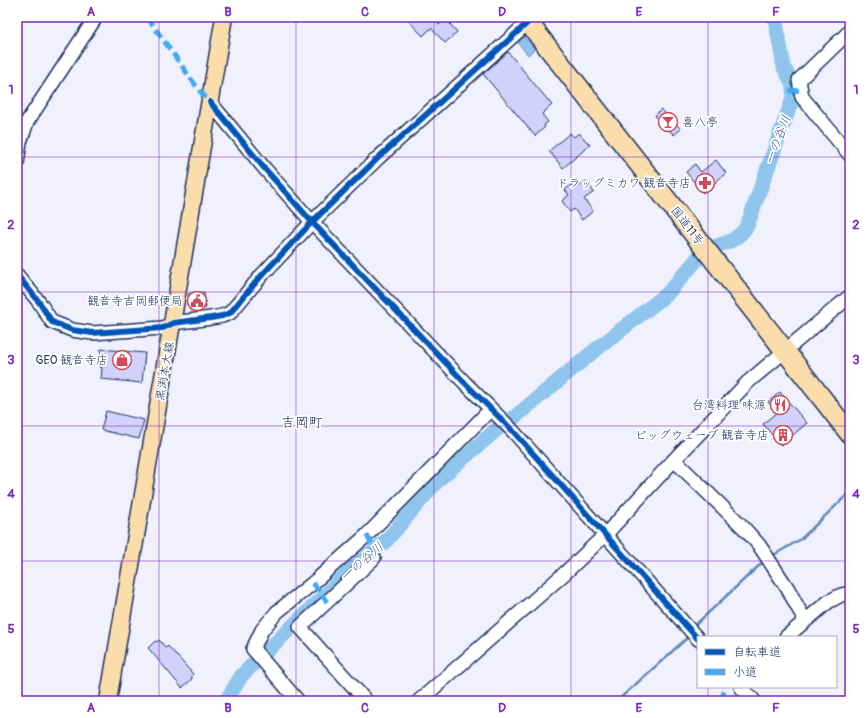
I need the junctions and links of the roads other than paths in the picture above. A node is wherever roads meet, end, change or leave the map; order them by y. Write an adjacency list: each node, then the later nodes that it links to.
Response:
1 (96, 17): 7 (street)
2 (224, 17): 5 (main road, 黒渕本大線)
3 (529, 19): 8 (street); 12 (highway, 国道11号)
4 (850, 31): 6 (street)
5 (210, 102): 8 (street); 11 (main road, 黒渕本大線)
6 (850, 155)
7 (17, 163)
8 (312, 222): 11 (street); 13 (street)
9 (17, 275): 11 (street)
10 (850, 296): 12 (street)
11 (173, 323): 23 (main road, 黒渕本大線)
12 (785, 351): 14 (highway, 国道11号); 15 (street)
13 (491, 410): 16 (street); 24 (street)
14 (850, 434)
15 (674, 460): 16 (street); 19 (street)
16 (606, 534): 21 (street); 26 (street)
17 (374, 558): 25 (street)
18 (850, 593): 19 (street)
19 (805, 622): 20 (street)
20 (787, 636)
21 (697, 638)
22 (742, 688): 27 (street)
23 (108, 701)
24 (298, 701)
25 (366, 701)
26 (419, 701)
27 (754, 701)

